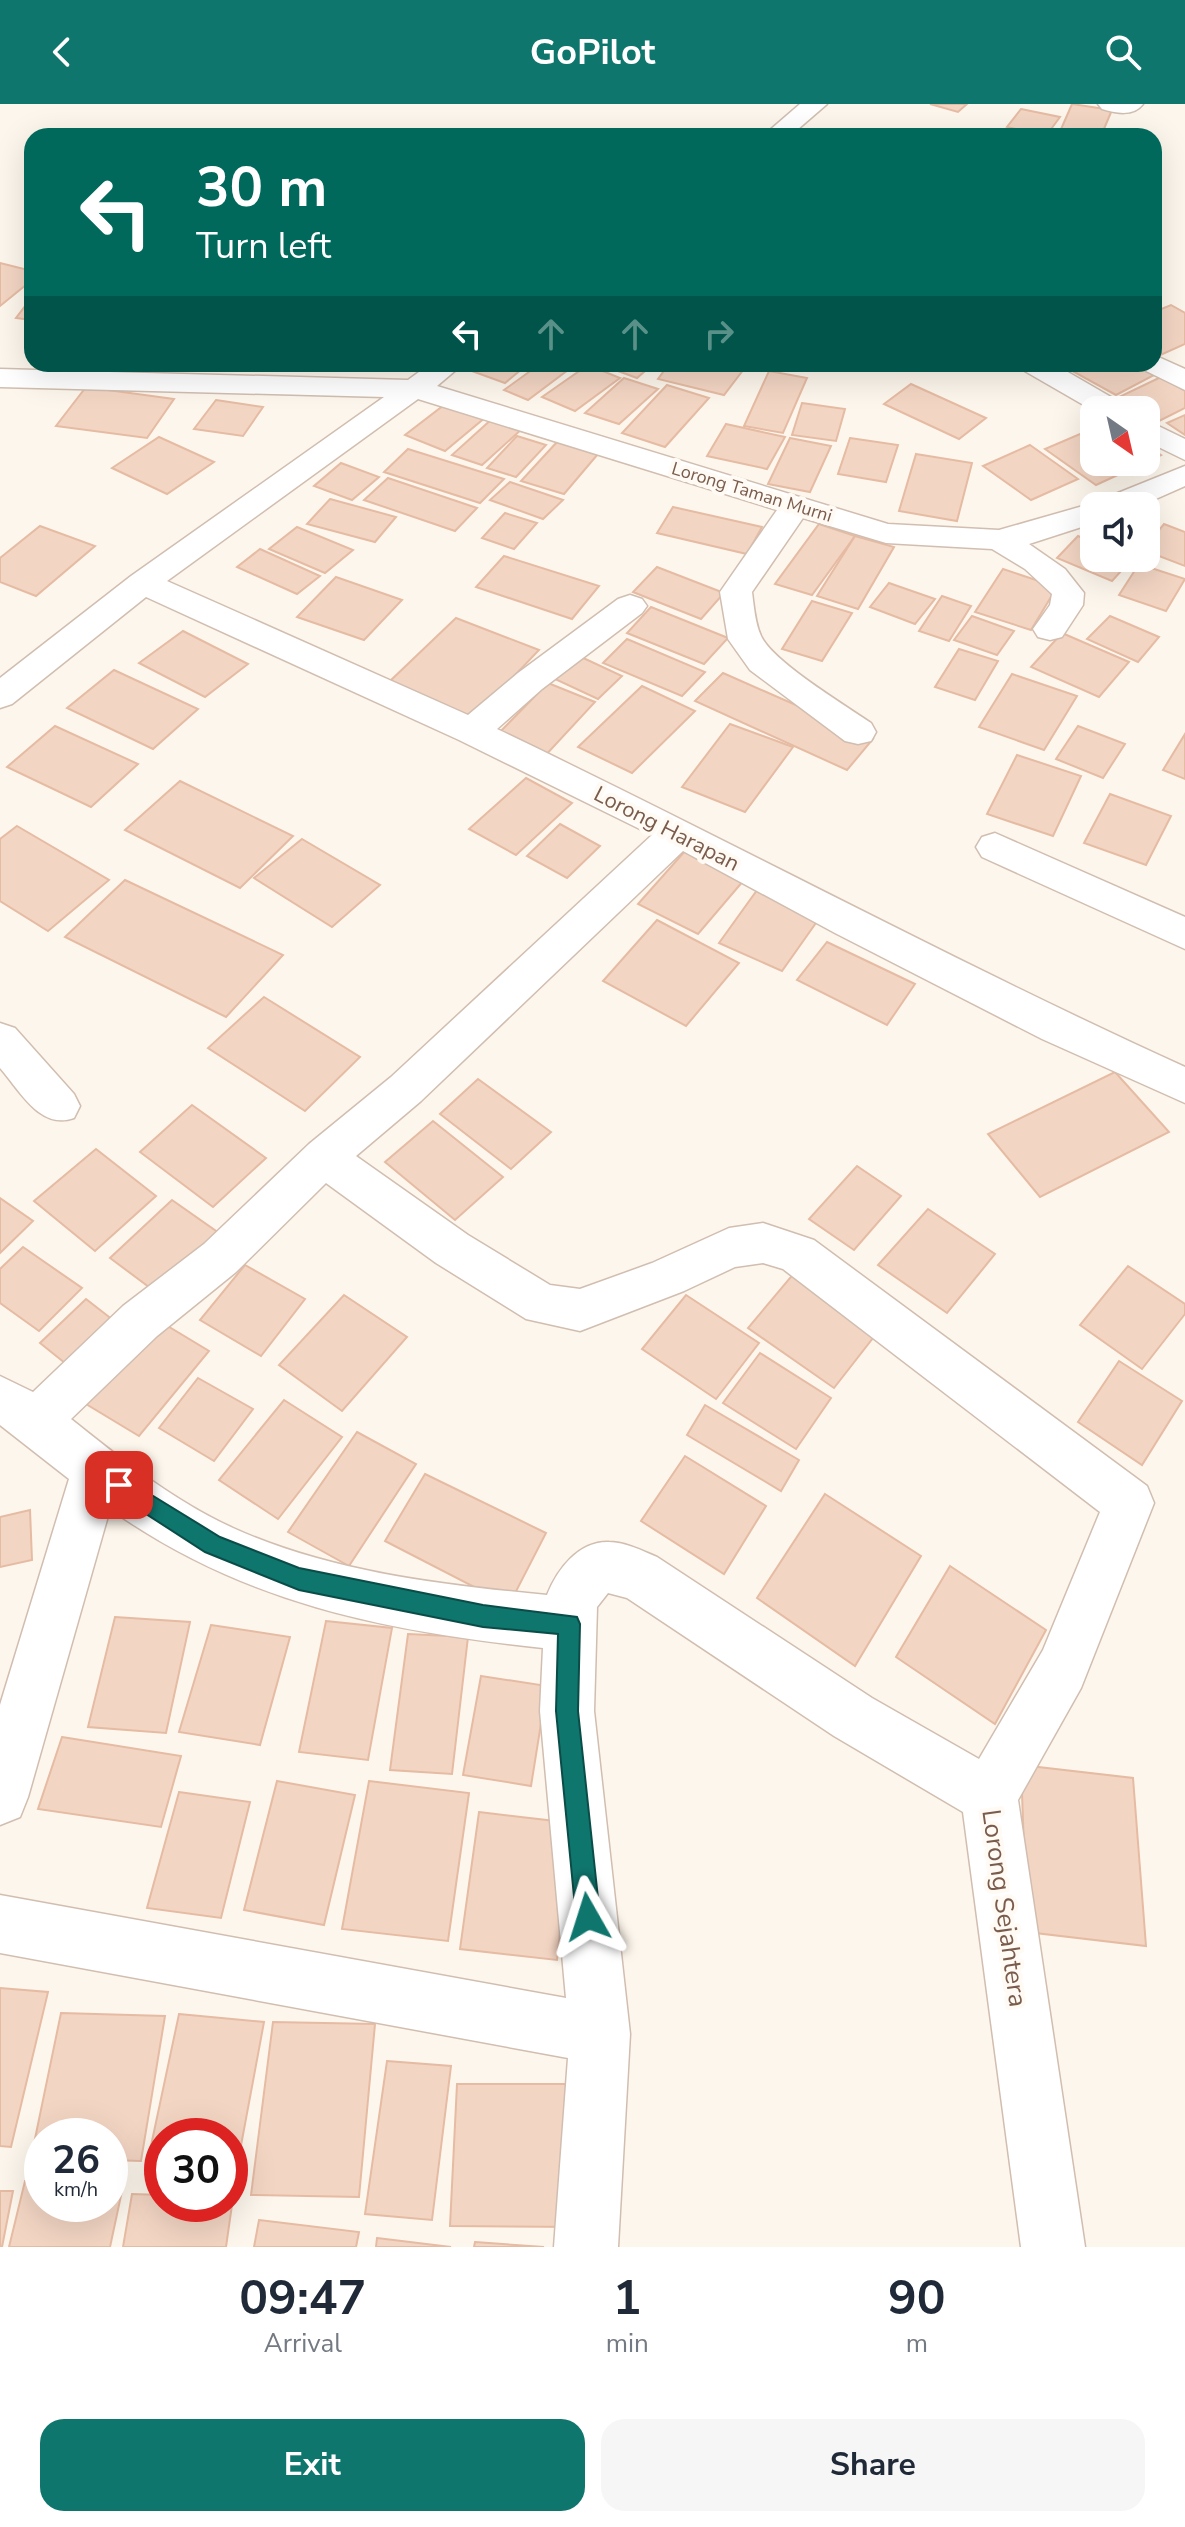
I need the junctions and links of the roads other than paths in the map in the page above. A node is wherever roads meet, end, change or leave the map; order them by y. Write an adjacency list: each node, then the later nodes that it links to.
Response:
1 (815, 104): 4 (street)
2 (1110, 104): 3 (street)
3 (1131, 104)
4 (785, 128)
5 (1162, 368): 9 (street)
6 (438, 372): 10 (street)
7 (1047, 372): 11 (street)
8 (0, 378): 10 (street, Lorong Taman Murni)
9 (1185, 381)
10 (415, 389): 16 (street, Lorong Taman Murni); 19 (street)
11 (1089, 396)
12 (1160, 437): 13 (street)
13 (1185, 451)
14 (1185, 475): 15 (street)
15 (1146, 492)
16 (796, 505): 18 (street, Lorong Taman Murni); 24 (street)
17 (1080, 518): 18 (street, Lorong Taman Murni)
18 (999, 540): 21 (street)
19 (143, 583): 22 (street); 23 (street, Lorong Harapan)
20 (630, 606): 23 (street)
21 (1050, 629)
22 (0, 696)
23 (472, 731): 25 (street, Lorong Harapan)
24 (858, 732)
25 (679, 832): 29 (street, Lorong Harapan); 31 (street)
26 (995, 847): 27 (street)
27 (1185, 934)
28 (0, 1040): 30 (street)
29 (1185, 1086)
30 (59, 1106)
31 (324, 1157): 32 (street); 35 (street, Lorong Sejahtera)
32 (18, 1409): 33 (street)
33 (96, 1470): 34 (street); 36 (street)
34 (569, 1624): 35 (street); 38 (street)
35 (989, 1796): 40 (street, Lorong Sejahtera)
36 (0, 1797)
37 (0, 1924): 38 (street)
38 (600, 2034): 39 (street)
39 (586, 2247)
40 (1053, 2247)

